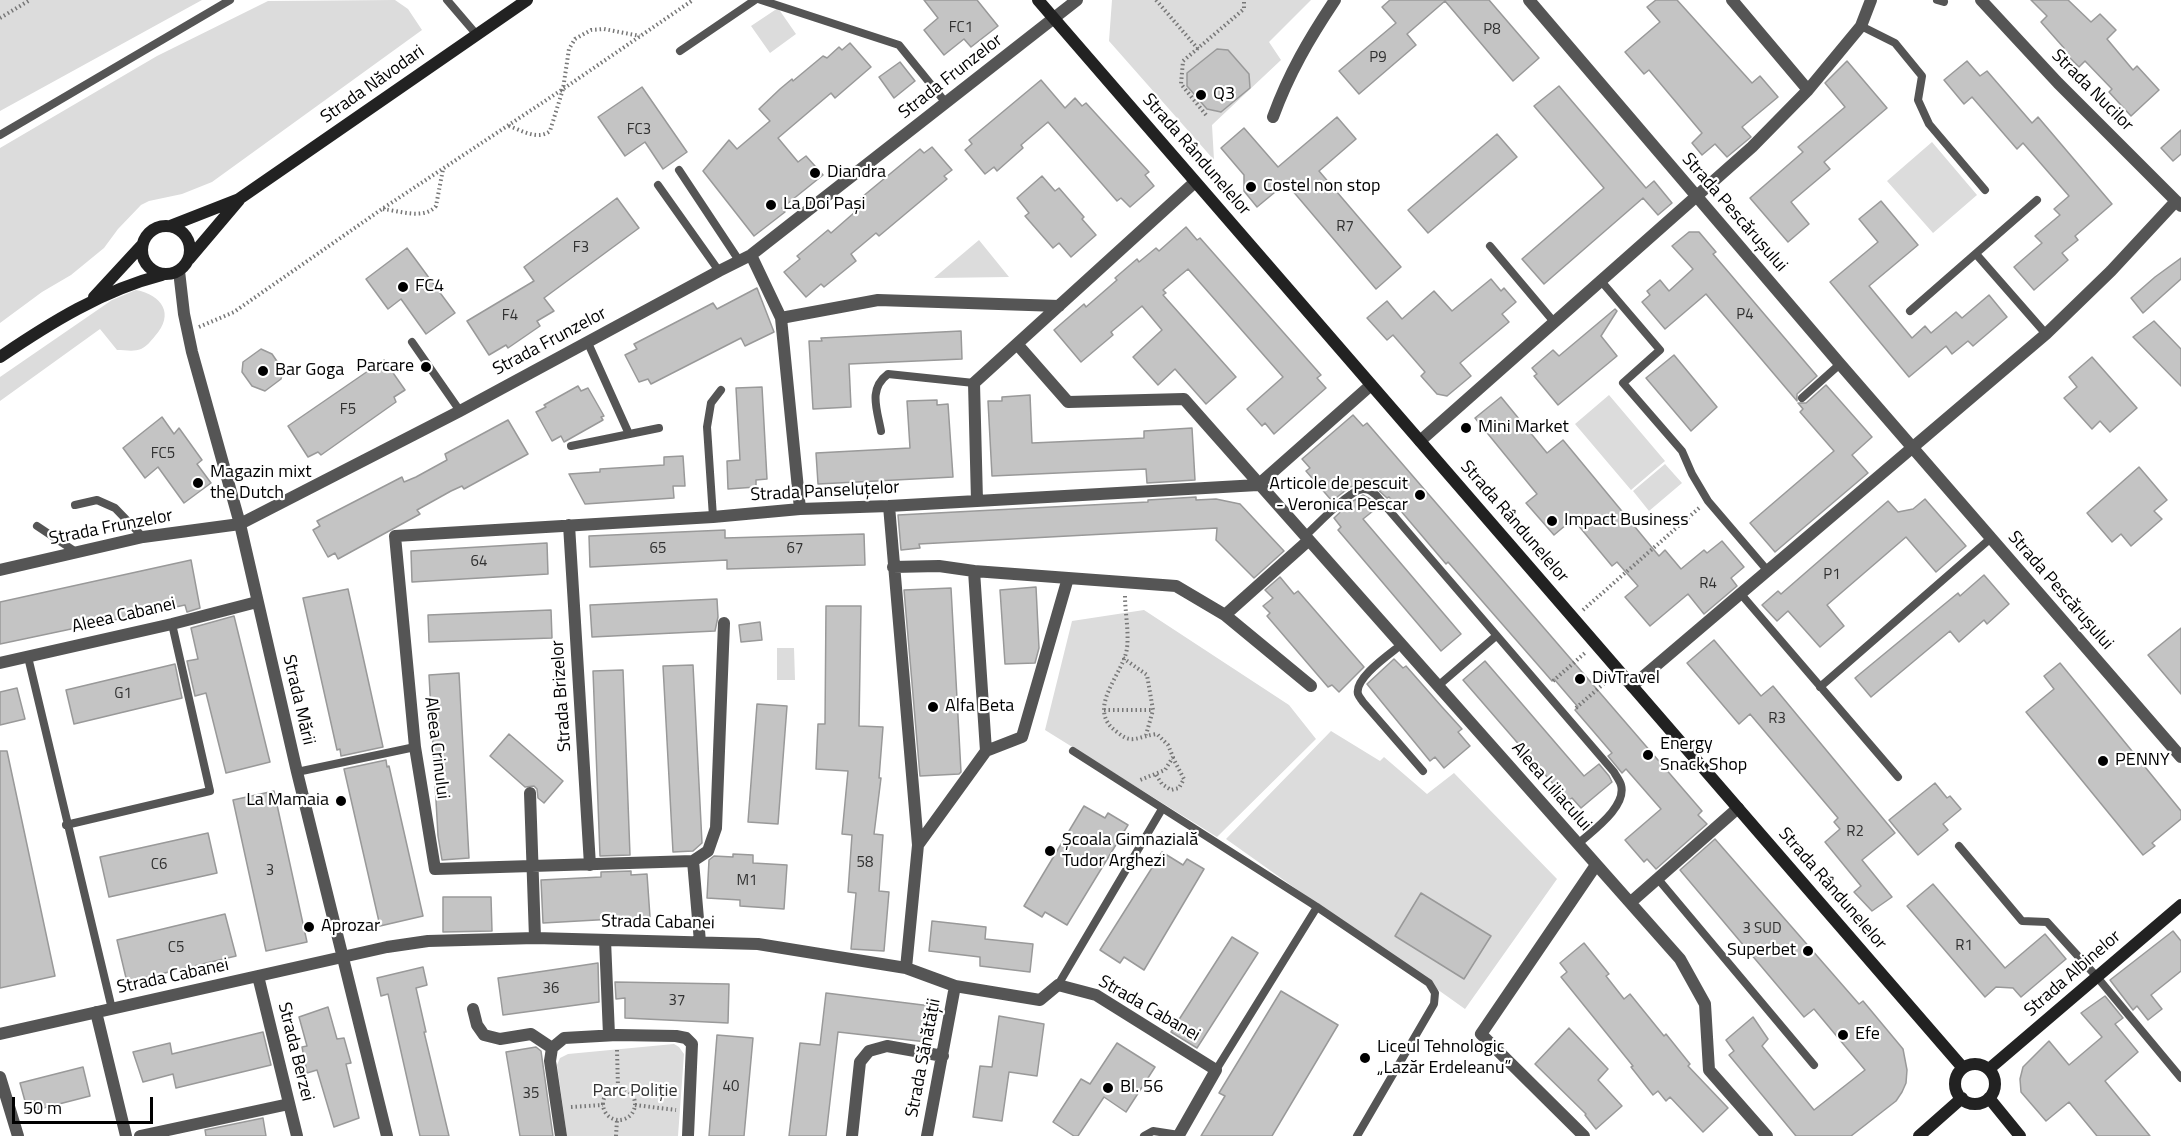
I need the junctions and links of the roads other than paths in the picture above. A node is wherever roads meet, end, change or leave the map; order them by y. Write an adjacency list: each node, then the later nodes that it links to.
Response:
1 (230, 0): 20 (lane)
2 (447, 0): 15 (lane)
3 (527, 0): 15 (street, Strada Năvodari)
4 (755, 0): 16 (lane)
5 (761, 0): 18 (lane)
6 (1038, 0): 13 (street, Strada Rândunelelor)
7 (1077, 0): 13 (street, Strada Frunzelor)
8 (1335, 0): 19 (street)
9 (1529, 0): 25 (street, Strada Pescărușului)
10 (1732, 0): 17 (street)
11 (1871, 0): 14 (street)
12 (1981, 0): 28 (street, Strada Nucilor)
13 (1055, 19): 18 (street, Strada Frunzelor); 22 (street, Strada Rândunelelor)
14 (1861, 26): 17 (street); 24 (lane)
15 (477, 35): 26 (street, Strada Năvodari)
16 (680, 51)
17 (1808, 90): 25 (street)
18 (946, 103): 34 (street, Strada Frunzelor)
19 (1273, 117)
20 (0, 135)
21 (679, 170): 34 (lane)
22 (1195, 182): 40 (street); 51 (street, Strada Rândunelelor)
23 (658, 185): 35 (lane)
24 (1985, 190)
25 (1697, 196): 38 (street); 49 (street, Strada Pescărușului)
26 (239, 199): 29 (street); 33 (street)
27 (2037, 200): 32 (lane)
28 (2179, 203): 44 (street)
29 (170, 226): 30 (street); 33 (street)
30 (142, 245): 37 (street); 39 (street)
31 (1490, 246): 43 (lane)
32 (1976, 254): 41 (lane); 44 (lane)
33 (189, 259): 36 (street)
34 (746, 259): 35 (street, Strada Frunzelor); 42 (street)
35 (719, 271): 46 (street, Strada Frunzelor)
36 (179, 272): 37 (street); 67 (street, Strada Mării)
37 (162, 275): 39 (street)
38 (1601, 281): 43 (street); 77 (lane)
39 (91, 301): 48 (street)
40 (1059, 306): 42 (street); 47 (street)
41 (1910, 311)
42 (781, 318): 65 (street)
43 (1554, 322): 58 (street)
44 (2046, 334): 60 (street)
45 (412, 342): 54 (lane)
46 (588, 343): 54 (street, Strada Frunzelor); 57 (lane)
47 (1017, 344): 50 (street); 61 (street, Aleea Liliacului)
48 (0, 357)
49 (1840, 364): 53 (lane); 60 (street, Strada Pescărușului)
50 (974, 383): 56 (lane); 62 (street)
51 (1371, 385): 58 (street, Strada Rândunelelor); 61 (street)
52 (721, 390): 66 (lane)
53 (1802, 398)
54 (460, 411): 67 (street, Strada Frunzelor)
55 (659, 428): 57 (lane)
56 (881, 431)
57 (629, 434): 59 (lane)
58 (1420, 441): 91 (street, Strada Rândunelelor)
59 (571, 446)
60 (1913, 448): 73 (street, Strada Pescărușului); 77 (street)
61 (1258, 485): 62 (street, Strada Panseluțelor); 72 (street, Aleea Liliacului)
62 (977, 501): 64 (street, Strada Panseluțelor)
63 (75, 505): 71 (lane)
64 (889, 506): 65 (street, Strada Panseluțelor); 75 (street)
65 (800, 509): 66 (street, Strada Panseluțelor)
66 (713, 517): 68 (street, Strada Panseluțelor)
67 (240, 524): 71 (street, Strada Frunzelor); 81 (street, Strada Mării)
68 (569, 525): 70 (street, Strada Panseluțelor); 108 (street, Strada Brizelor)
69 (37, 526): 74 (lane)
70 (395, 536): 93 (street, Aleea Crinului)
71 (143, 537): 74 (street, Strada Frunzelor)
72 (1307, 538): 82 (street); 85 (lane); 86 (street, Aleea Liliacului)
73 (1991, 538): 92 (lane); 96 (street, Strada Pescărușului)
74 (76, 552): 76 (street, Strada Frunzelor)
75 (893, 567): 78 (street); 105 (street)
76 (0, 570)
77 (1767, 570): 80 (street)
78 (974, 571): 79 (street); 94 (street)
79 (1068, 578): 82 (street); 94 (street)
80 (1740, 593): 91 (street); 92 (lane)
81 (257, 602): 84 (street, Aleea Cabanei); 98 (street, Strada Mării)
82 (1225, 615): 90 (street)
83 (724, 623): 107 (street)
84 (172, 624): 87 (street, Aleea Cabanei); 103 (lane)
85 (1496, 636): 89 (lane); 104 (lane)
86 (1402, 644): 89 (street, Aleea Liliacului); 97 (lane)
87 (27, 657): 88 (street, Aleea Cabanei); 103 (lane)
88 (0, 663)
89 (1439, 685): 104 (street, Aleea Liliacului)
90 (1311, 686)
91 (1632, 686): 101 (street, Strada Rândunelelor)
92 (1820, 687): 99 (lane)
93 (415, 747): 98 (lane); 110 (street, Aleea Crinului)
94 (986, 751): 105 (street)
95 (1073, 752): 102 (lane)
96 (2181, 757)
97 (1423, 771)
98 (297, 772): 118 (street, Strada Mării)
99 (1898, 777)
100 (530, 793): 110 (street)
101 (1738, 808): 111 (street); 132 (street, Strada Rândunelelor)
102 (1162, 809): 114 (lane); 122 (lane)
103 (66, 825): 124 (lane)
104 (1578, 844): 109 (street, Aleea Liliacului)
105 (918, 845): 119 (street)
106 (1959, 846): 121 (lane)
107 (693, 861): 108 (street); 117 (street)
108 (590, 865): 110 (street)
109 (1596, 865): 112 (street, Aleea Liliacului); 152 (street)
110 (532, 866): 115 (street)
111 (1658, 879): 112 (street); 131 (lane)
112 (1631, 902): 153 (street, Aleea Liliacului)
113 (2181, 905): 121 (street, Strada Albinelor)
114 (1317, 907): 134 (lane); 151 (lane)
115 (535, 938): 116 (street, Strada Cabanei); 118 (street, Strada Cabanei)
116 (605, 940): 117 (street, Strada Cabanei); 128 (street)
117 (700, 942): 119 (street, Strada Cabanei)
118 (343, 957): 120 (street, Strada Cabanei); 145 (street, Strada Mării)
119 (906, 968): 123 (street, Strada Cabanei)
120 (258, 976): 124 (street, Strada Cabanei); 139 (street, Strada Berzei)
121 (2097, 976): 133 (street, Strada Albinelor); 136 (lane)
122 (1059, 985): 123 (street, Strada Cabanei); 134 (street, Strada Cabanei)
123 (956, 986): 130 (street, Strada Sănătății)
124 (111, 1009): 126 (street, Strada Cabanei)
125 (473, 1009): 129 (street)
126 (96, 1012): 127 (street, Strada Cabanei); 142 (street)
127 (0, 1034)
128 (613, 1035): 129 (street); 147 (street)
129 (552, 1048): 146 (street)
130 (943, 1056): 148 (street); 149 (street, Strada Sănătății)
131 (1814, 1065)
132 (1963, 1068): 133 (street); 137 (street)
133 (1989, 1069): 138 (street)
134 (1216, 1070): 140 (street)
135 (0, 1077): 141 (street)
136 (2181, 1078)
137 (1962, 1098): 138 (street); 154 (street)
138 (1989, 1098): 155 (street)
139 (289, 1104): 143 (street); 144 (street, Strada Berzei)
140 (1179, 1135): 150 (lane)
141 (18, 1136)
142 (126, 1136)
143 (140, 1136)
144 (297, 1136)
145 (387, 1136)
146 (561, 1136)
147 (688, 1136)
148 (852, 1136)
149 (927, 1136)
150 (1144, 1136)
151 (1357, 1136)
152 (1584, 1136)
153 (1767, 1136)
154 (1919, 1136)
155 (2020, 1136)

